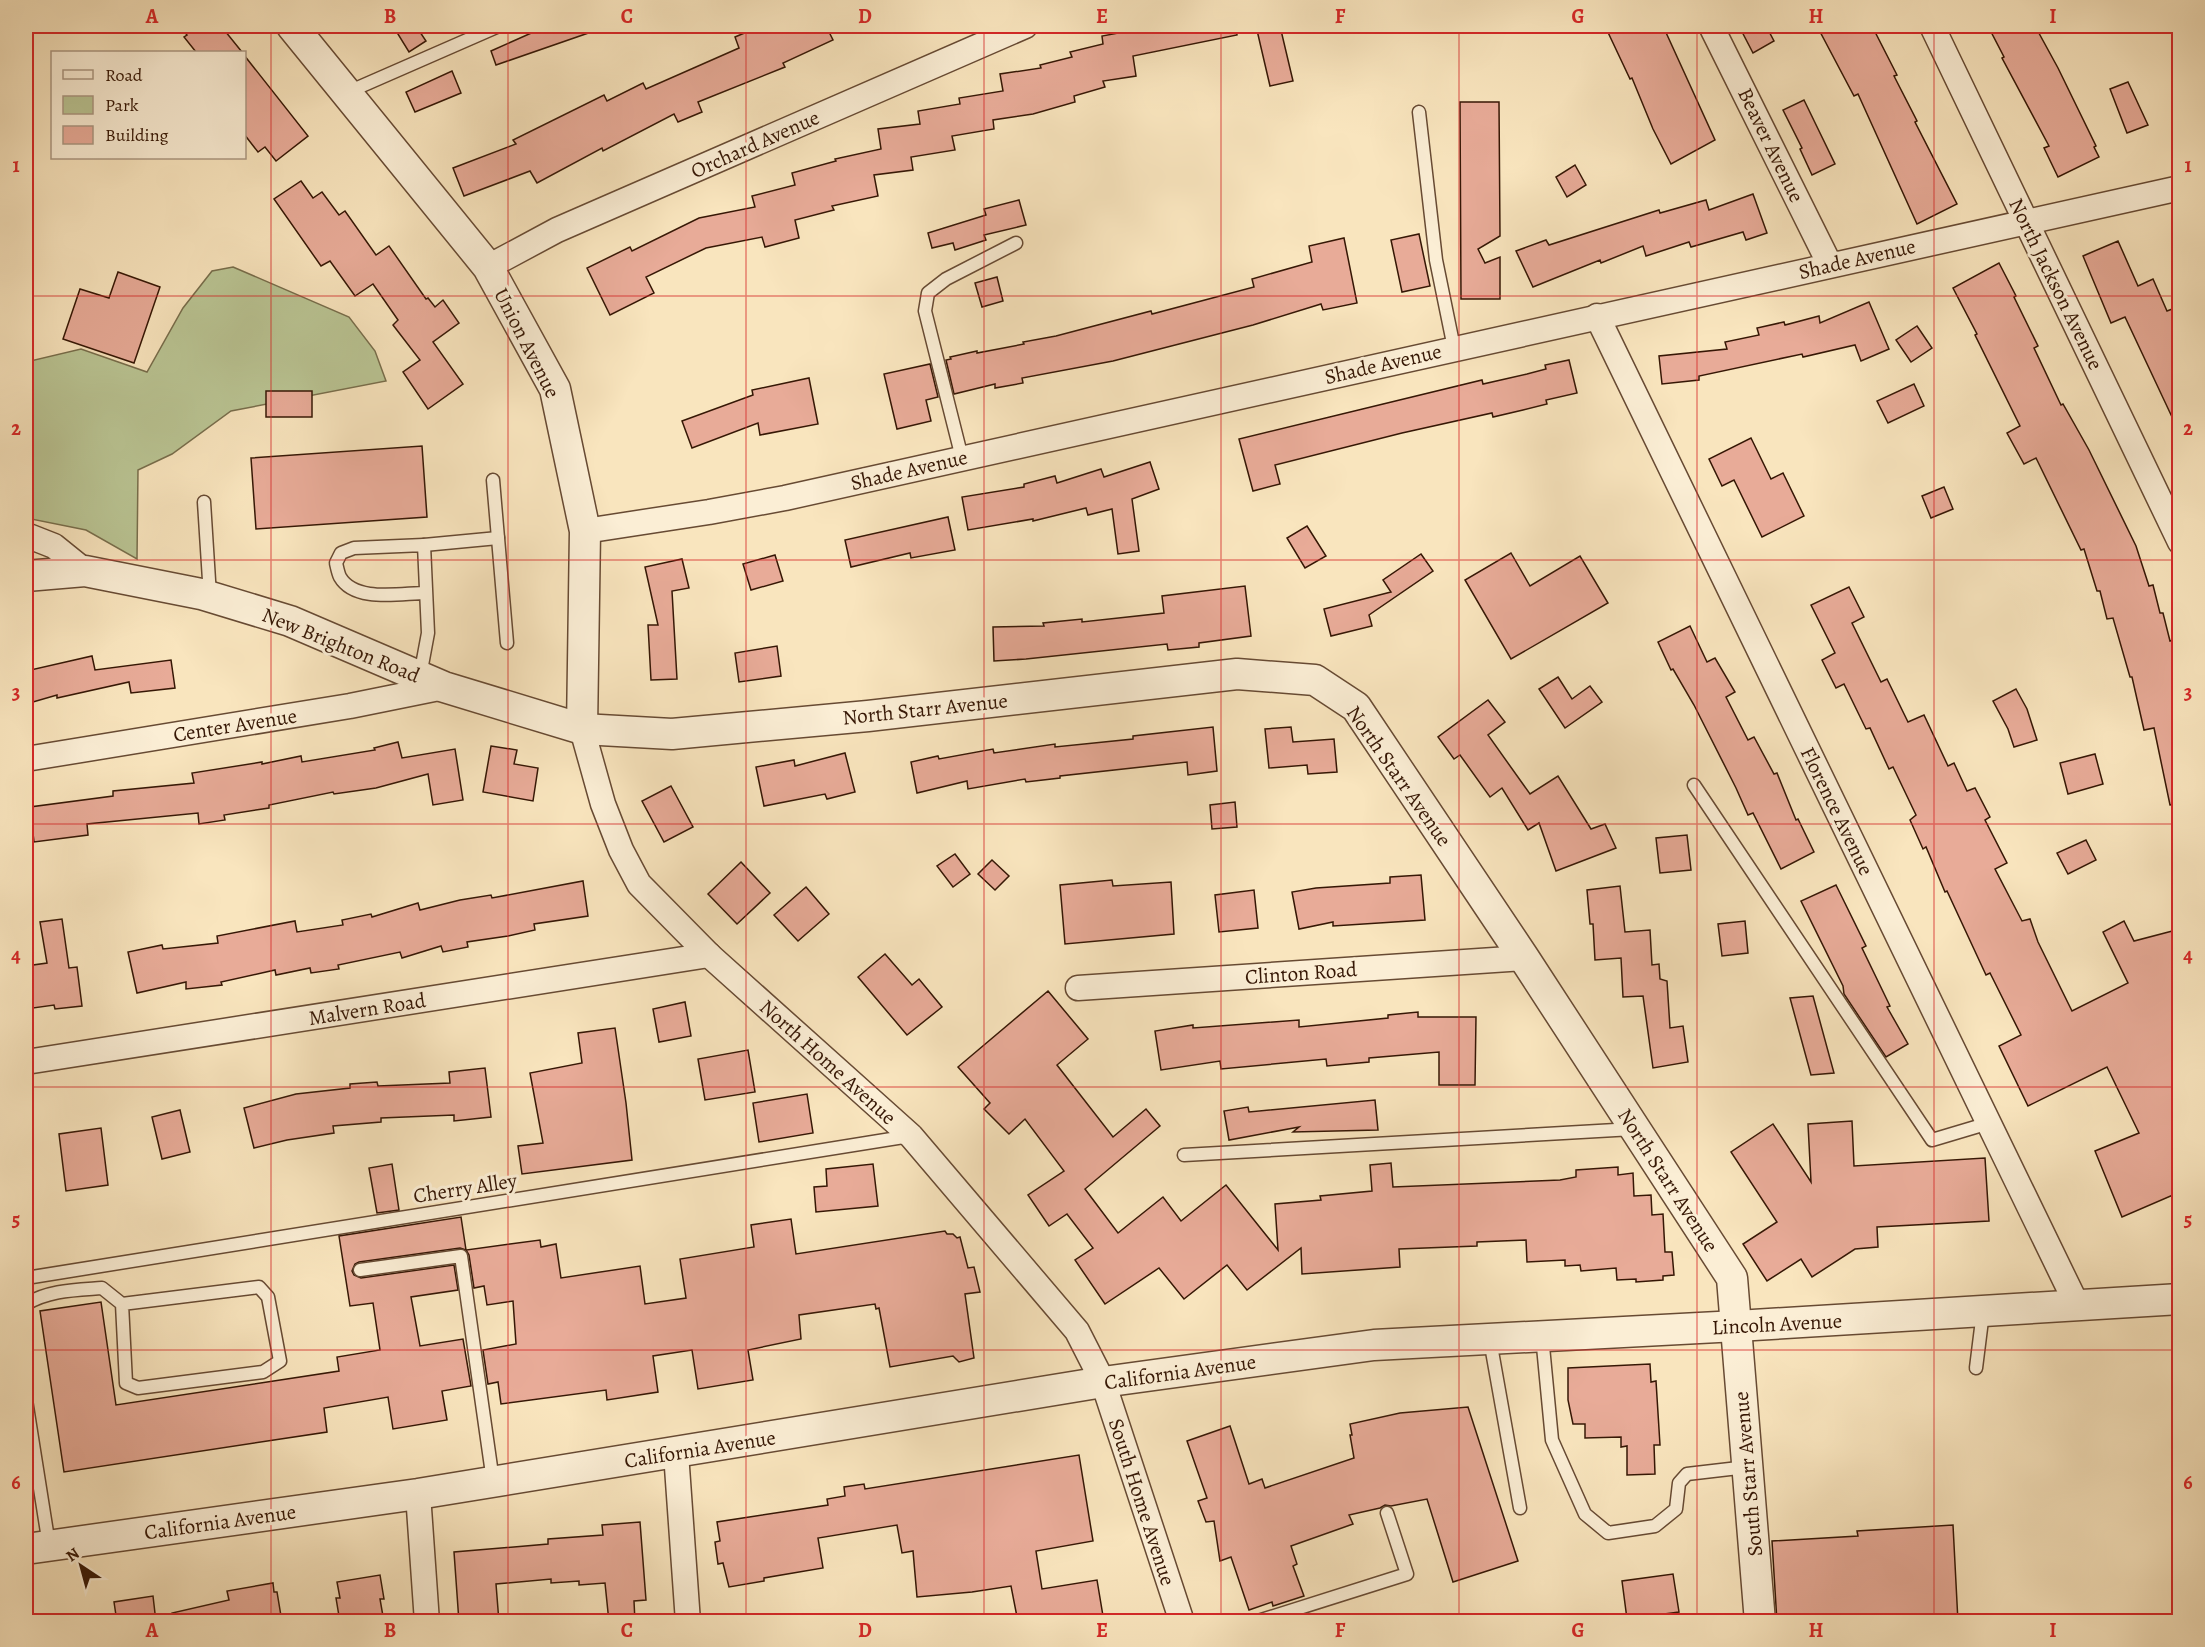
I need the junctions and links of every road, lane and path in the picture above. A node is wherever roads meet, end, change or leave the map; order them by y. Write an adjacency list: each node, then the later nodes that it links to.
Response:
1 (292, 26): 6 (street, Union Avenue)
2 (499, 26): 6 (lane)
3 (1711, 26): 11 (street, Beaver Avenue)
4 (1932, 26): 9 (street, North Jackson Avenue)
5 (1012, 28): 12 (street, Orchard Avenue)
6 (347, 93): 12 (street, Union Avenue)
7 (1419, 112): 14 (lane)
8 (2180, 188): 9 (street, Shade Avenue)
9 (2027, 221): 11 (street, Shade Avenue); 21 (street, North Jackson Avenue)
10 (1016, 243): 15 (lane)
11 (1830, 265): 13 (street, Shade Avenue)
12 (488, 267): 18 (street, Union Avenue)
13 (1597, 316): 14 (street, Shade Avenue); 36 (street, Florence Avenue)
14 (1454, 348): 15 (street, Shade Avenue)
15 (962, 458): 18 (street, Shade Avenue)
16 (494, 480): 20 (lane)
17 (204, 502): 26 (lane)
18 (585, 531): 29 (street, Union Avenue)
19 (26, 536): 23 (street)
20 (498, 538): 22 (lane); 27 (lane)
21 (2180, 542)
22 (424, 545): 25 (lane); 25 (lane)
23 (85, 572): 24 (street, New Brighton Road); 26 (street, New Brighton Road)
24 (26, 576)
25 (426, 593): 28 (lane)
26 (210, 597): 28 (street, New Brighton Road)
27 (507, 644)
28 (432, 682): 29 (street, New Brighton Road); 30 (street, Center Avenue)
29 (582, 729): 32 (street, North Home Avenue); 33 (street, North Starr Avenue)
30 (26, 759)
31 (1694, 785): 36 (lane)
32 (709, 955): 35 (street, Malvern Road); 38 (street, North Home Avenue)
33 (1524, 958): 34 (street, Clinton Road); 37 (street, North Starr Avenue)
34 (1078, 988)
35 (26, 1062)
36 (1989, 1123): 45 (street, Florence Avenue)
37 (1635, 1128): 39 (lane); 47 (street, North Starr Avenue)
38 (911, 1136): 41 (lane, Cherry Alley); 52 (street, North Home Avenue)
39 (1184, 1155)
40 (360, 1270): 56 (lane)
41 (26, 1278)
42 (2180, 1299): 45 (street, Lincoln Avenue)
43 (26, 1304): 44 (lane)
44 (122, 1304): 44 (lane)
45 (2077, 1305): 46 (street, Lincoln Avenue)
46 (1983, 1311): 47 (street, Lincoln Avenue); 51 (lane)
47 (1737, 1326): 48 (street, Lincoln Avenue); 55 (street, South Starr Avenue)
48 (1542, 1336): 49 (street, Lincoln Avenue); 55 (lane)
49 (1489, 1339): 50 (street, Lincoln Avenue); 58 (lane)
50 (1374, 1345): 52 (street, California Avenue)
51 (1976, 1368)
52 (1103, 1382): 54 (street, California Avenue); 63 (street, South Home Avenue)
53 (26, 1400): 60 (lane)
54 (676, 1453): 56 (street, California Avenue); 62 (street)
55 (1748, 1467): 65 (street, South Starr Avenue)
56 (494, 1482): 57 (street, California Avenue)
57 (417, 1494): 60 (street, California Avenue); 61 (street)
58 (1520, 1508)
59 (1387, 1513): 64 (lane)
60 (37, 1548)
61 (427, 1622)
62 (688, 1622)
63 (1182, 1622)
64 (1255, 1622)
65 (1760, 1622)

